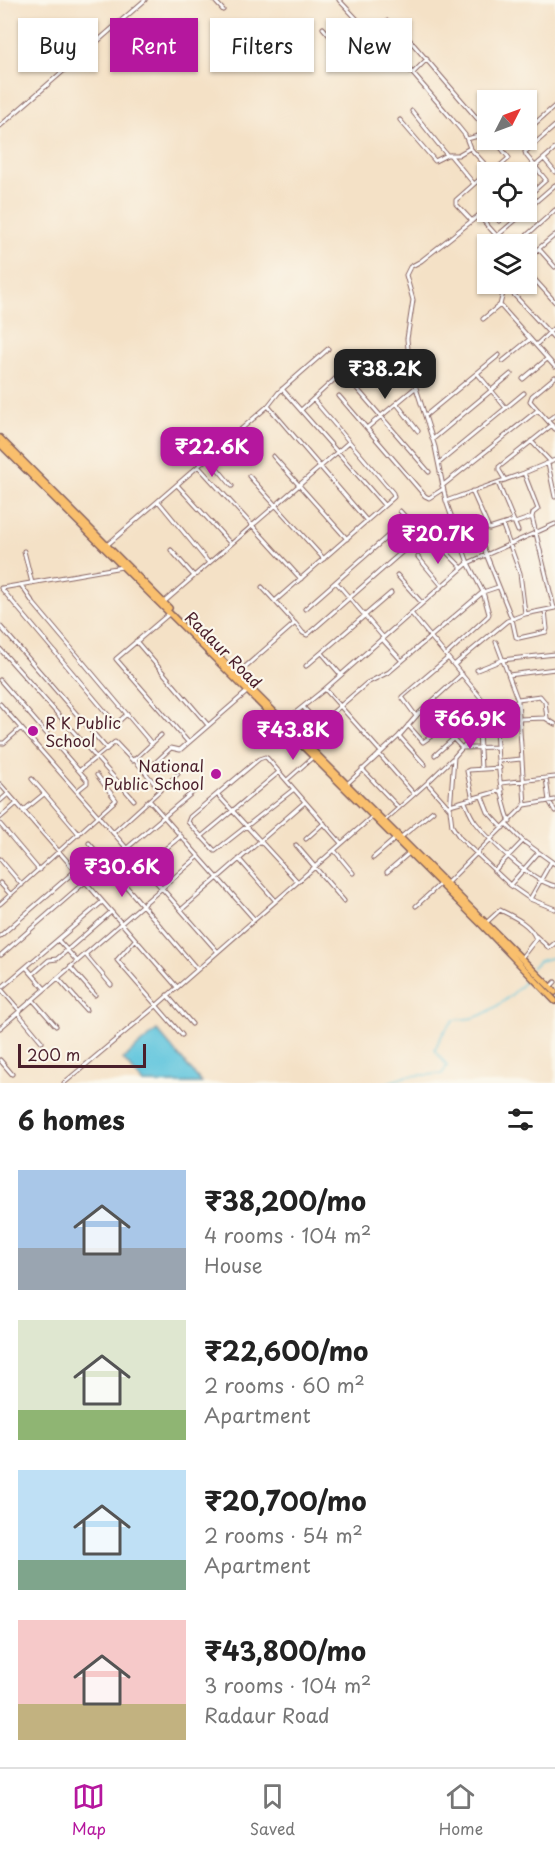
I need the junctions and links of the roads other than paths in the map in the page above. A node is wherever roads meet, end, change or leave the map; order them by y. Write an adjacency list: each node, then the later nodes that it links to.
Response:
1 (145, 0): 16 (street)
2 (214, 0): 4 (street)
3 (339, 0): 5 (street)
4 (223, 10)
5 (356, 18)
6 (323, 28): 7 (street)
7 (326, 31)
8 (412, 42): 9 (street)
9 (427, 59): 10 (street); 14 (street)
10 (412, 73): 19 (street)
11 (555, 106): 15 (street)
12 (412, 111): 23 (street)
13 (400, 120): 23 (street)
14 (477, 120)
15 (537, 122)
16 (0, 126)
17 (555, 126): 27 (street)
18 (477, 136): 19 (street)
19 (467, 139): 20 (street)
20 (470, 148): 23 (street); 25 (street)
21 (503, 150): 26 (street)
22 (555, 150): 24 (street)
23 (448, 155): 32 (street)
24 (544, 159): 28 (street); 30 (street)
25 (483, 162)
26 (504, 162)
27 (532, 162)
28 (537, 164)
29 (537, 169): 34 (street)
30 (555, 172)
31 (477, 182): 32 (street)
32 (474, 184): 38 (street)
33 (555, 186): 35 (street)
34 (537, 189)
35 (537, 202)
36 (555, 210): 43 (street)
37 (477, 217): 38 (street)
38 (472, 221): 69 (street)
39 (484, 222): 41 (street)
40 (513, 222): 42 (street)
41 (495, 234)
42 (499, 234)
43 (528, 234)
44 (555, 236): 45 (street)
45 (539, 249): 46 (street)
46 (555, 267)
47 (537, 282): 50 (street)
48 (502, 294): 51 (street)
49 (513, 294): 54 (street)
50 (555, 302)
51 (500, 305): 52 (street); 55 (street)
52 (483, 319)
53 (555, 327): 54 (street)
54 (549, 333): 56 (street); 57 (street)
55 (530, 339): 57 (street); 61 (street)
56 (555, 339)
57 (536, 345): 60 (street)
58 (328, 349): 70 (street)
59 (499, 354): 64 (street)
60 (548, 359): 63 (street); 67 (street)
61 (502, 362)
62 (348, 367): 74 (street)
63 (555, 367)
64 (477, 373): 71 (street); 82 (street)
65 (511, 374): 71 (street)
66 (555, 377): 79 (street)
67 (523, 379)
68 (353, 384): 81 (street)
69 (415, 388): 75 (street); 82 (street)
70 (282, 389): 76 (street); 78 (street)
71 (491, 390): 77 (street); 88 (street)
72 (524, 393): 77 (street)
73 (339, 396): 85 (street)
74 (313, 399): 78 (street); 90 (street)
75 (397, 404): 81 (street); 86 (street)
76 (268, 406): 94 (street); 98 (street)
77 (506, 408): 96 (street)
78 (301, 410): 92 (street)
79 (538, 410): 83 (street); 107 (street)
80 (555, 415): 83 (street)
81 (382, 416): 85 (street); 99 (street)
82 (425, 416): 88 (street)
83 (548, 420): 84 (street)
84 (553, 427): 89 (street)
85 (368, 428): 107 (street)
86 (418, 431)
87 (0, 438): 129 (main road, Radaur Road)
88 (433, 439): 96 (street)
89 (531, 441): 95 (street); 102 (street)
90 (349, 442): 92 (street); 113 (street)
91 (0, 444): 137 (main road, Radaur Road)
92 (337, 452): 98 (street); 113 (street)
93 (273, 456): 105 (street)
94 (208, 457): 97 (street); 106 (street)
95 (551, 462): 100 (street); 109 (street)
96 (439, 463): 107 (street)
97 (198, 466): 104 (street); 119 (street)
98 (320, 466): 105 (street); 116 (street)
99 (429, 472)
100 (525, 473): 102 (street); 115 (street)
101 (249, 476): 112 (street)
102 (505, 480): 103 (street)
103 (498, 482): 108 (street); 117 (street)
104 (177, 485): 110 (street); 127 (street)
105 (298, 485): 112 (street); 126 (street)
106 (232, 486)
107 (443, 488): 111 (street)
108 (472, 491): 111 (street); 120 (street)
109 (555, 497)
110 (158, 501): 129 (street); 135 (street)
111 (446, 501): 136 (street)
112 (275, 505): 119 (street); 134 (street)
113 (384, 506): 116 (street)
114 (400, 511): 124 (street)
115 (532, 517): 117 (street); 123 (street)
116 (367, 521): 126 (street)
117 (515, 522): 120 (street); 122 (street)
118 (555, 524): 123 (street)
119 (252, 525): 127 (street); 141 (street)
120 (503, 526): 128 (street)
121 (476, 529): 132 (street)
122 (518, 531)
123 (536, 532): 128 (street); 155 (street)
124 (421, 534): 138 (street); 151 (street)
125 (389, 535): 142 (street)
126 (347, 539): 134 (street)
127 (231, 544): 135 (street)
128 (510, 544): 132 (street); 160 (street)
129 (107, 545): 153 (main road, Radaur Road)
130 (171, 550): 140 (street)
131 (24, 551): 143 (street)
132 (486, 556): 136 (street); 147 (street)
133 (418, 557): 145 (street)
134 (324, 560): 141 (street)
135 (209, 563): 140 (street)
136 (468, 563): 138 (street); 149 (street)
137 (122, 567): 143 (street); 158 (main road, Radaur Road)
138 (462, 568): 145 (street)
139 (397, 575): 154 (street)
140 (194, 576): 153 (street)
141 (301, 579): 152 (street)
142 (336, 582): 151 (street); 156 (street)
143 (32, 583): 144 (street)
144 (21, 585): 148 (street); 190 (street)
145 (442, 586): 154 (street)
146 (262, 587): 152 (street)
147 (498, 587): 149 (street); 162 (street)
148 (0, 588): 190 (street)
149 (483, 592): 165 (street); 172 (street)
150 (391, 593): 161 (street)
151 (350, 598): 161 (street); 163 (street)
152 (275, 601): 163 (street)
153 (164, 602): 179 (main road, Radaur Road)
154 (422, 603): 159 (street)
155 (555, 608): 157 (street)
156 (306, 609)
157 (545, 610): 160 (street); 162 (street)
158 (170, 613): 167 (street); 185 (main road, Radaur Road)
159 (411, 613): 165 (street); 166 (street)
160 (525, 614): 162 (street)
161 (365, 616): 166 (street); 170 (street)
162 (512, 619): 175 (street)
163 (295, 623): 179 (street)
164 (0, 626): 211 (street)
165 (432, 637): 172 (street); 174 (street)
166 (382, 638): 174 (street); 181 (street)
167 (136, 641): 198 (street); 207 (street)
168 (496, 642): 173 (street)
169 (0, 649): 218 (street)
170 (322, 653): 176 (street); 181 (street)
171 (555, 654): 173 (street)
172 (447, 656): 175 (street); 192 (street)
173 (502, 660): 178 (street); 182 (street)
174 (402, 661): 188 (street)
175 (454, 665): 180 (street)
176 (306, 666)
177 (555, 669): 182 (street)
178 (477, 670)
179 (237, 674): 185 (main road, Radaur Road)
180 (462, 674): 191 (street); 192 (street)
181 (341, 675): 184 (street)
182 (508, 675): 186 (street)
183 (0, 680): 226 (street)
184 (325, 689): 188 (street); 189 (street)
185 (250, 690): 194 (main road, Radaur Road); 198 (street); 216 (main road, Radaur Road)
186 (518, 700): 191 (street); 193 (street); 195 (street)
187 (0, 704): 200 (street)
188 (340, 706): 196 (street); 214 (street)
189 (303, 707): 194 (street); 196 (street)
190 (127, 714): 209 (street)
191 (495, 715): 195 (street); 201 (street); 210 (street)
192 (416, 716): 199 (street)
193 (547, 718): 195 (street); 197 (street)
194 (285, 721): 206 (main road, Radaur Road)
195 (519, 721): 220 (street)
196 (319, 724): 204 (street); 206 (street)
197 (555, 724)
198 (208, 725): 207 (street)
199 (408, 725): 203 (street); 205 (street)
200 (21, 728): 208 (street); 244 (street)
201 (479, 728): 212 (street); 213 (street)
202 (161, 735): 209 (street)
203 (399, 736): 214 (street); 222 (street)
204 (332, 738)
205 (454, 738): 212 (street); 215 (street)
206 (302, 739): 239 (main road, Radaur Road)
207 (188, 742): 227 (street)
208 (0, 743)
209 (152, 744): 219 (street)
210 (498, 747): 213 (street); 221 (street)
211 (107, 748): 218 (street); 219 (street)
212 (462, 748): 213 (street); 217 (street)
213 (480, 748): 225 (street)
214 (380, 753): 224 (street); 247 (street)
215 (435, 755)
216 (313, 757): 234 (street); 267 (main road, Radaur Road)
217 (454, 757): 236 (street); 260 (street)
218 (96, 758): 226 (street); 250 (street)
219 (134, 759): 227 (street)
220 (521, 759): 221 (street); 235 (street)
221 (500, 761): 223 (street)
222 (425, 765)
223 (500, 768): 225 (street); 237 (street)
224 (362, 769): 239 (street); 261 (street)
225 (481, 769): 252 (street)
226 (79, 771): 244 (street)
227 (145, 772): 242 (street)
228 (279, 772): 234 (street); 248 (street); 263 (street)
229 (178, 774): 242 (street)
230 (97, 775): 266 (street)
231 (555, 777): 232 (street)
232 (546, 778): 235 (street); 255 (street)
233 (32, 779): 246 (street)
234 (286, 780): 241 (street)
235 (523, 781): 237 (street); 259 (street)
236 (427, 783): 247 (street); 260 (street)
237 (501, 783): 243 (street)
238 (0, 784): 245 (street)
239 (347, 784): 270 (main road, Radaur Road)
240 (200, 786): 268 (street)
241 (294, 789): 256 (street); 274 (street)
242 (160, 790): 251 (street)
243 (502, 790): 249 (street); 271 (street)
244 (77, 792): 266 (street)
245 (8, 794): 254 (street); 258 (street)
246 (44, 794): 262 (street); 277 (street)
247 (414, 794): 261 (street)
248 (218, 795): 263 (street); 279 (street)
249 (482, 797): 252 (street); 275 (street)
250 (134, 800)
251 (149, 800): 268 (street); 276 (street)
252 (473, 800): 257 (street)
253 (555, 800): 255 (street)
254 (0, 801)
255 (549, 801): 259 (street); 265 (street)
256 (305, 802): 273 (street); 283 (street)
257 (465, 802): 260 (street); 282 (street)
258 (17, 803): 262 (street); 269 (street)
259 (525, 805): 271 (street)
260 (450, 807): 293 (street)
261 (399, 808): 270 (street)
262 (23, 811): 290 (street)
263 (232, 811): 274 (street); 279 (street)
264 (433, 811): 280 (street)
265 (555, 811)
266 (99, 816): 276 (street); 277 (street)
267 (373, 816): 280 (main road, Radaur Road); 286 (street)
268 (165, 817): 278 (street); 288 (street)
269 (0, 818)
270 (383, 821): 280 (main road, Radaur Road)
271 (508, 823): 275 (street); 284 (street)
272 (0, 824): 302 (street)
273 (324, 824): 281 (street); 286 (street)
274 (247, 827): 279 (street); 283 (street)
275 (503, 828): 282 (street)
276 (113, 833): 288 (street)
277 (79, 834): 290 (street)
278 (182, 836): 294 (street); 300 (street)
279 (201, 837)
280 (398, 838): 291 (main road, Radaur Road); 296 (street); 314 (main road, Radaur Road)
281 (306, 839)
282 (492, 839): 293 (street); 295 (street)
283 (259, 841): 298 (street); 310 (street)
284 (523, 841): 292 (street); 295 (street)
285 (89, 843): 324 (street)
286 (341, 844): 289 (street)
287 (296, 845): 301 (street)
288 (127, 848): 300 (street)
289 (334, 850): 301 (street); 307 (street)
290 (58, 852): 302 (street); 304 (street)
291 (410, 853): 306 (street); 314 (main road, Radaur Road)
292 (538, 853): 299 (street); 303 (street)
293 (477, 854): 305 (street); 314 (street)
294 (199, 856): 308 (street); 317 (street)
295 (508, 856): 303 (street); 305 (street)
296 (373, 858)
297 (0, 859): 313 (street)
298 (239, 859): 308 (street); 320 (street)
299 (553, 863): 309 (street)
300 (143, 867): 317 (street)
301 (315, 867): 310 (street); 321 (street)
302 (39, 870): 313 (street)
303 (524, 870): 309 (street); 315 (street)
304 (75, 871): 312 (street); 332 (street)
305 (494, 871): 315 (street)
306 (387, 872)
307 (353, 873)
308 (218, 877): 327 (street); 329 (street)
309 (540, 880): 316 (street); 319 (street)
310 (297, 881): 320 (street)
311 (0, 882): 318 (street)
312 (85, 882): 322 (street); 340 (street)
313 (22, 885): 318 (street)
314 (443, 885): 325 (street); 331 (main road, Radaur Road); 345 (main road, Radaur Road)
315 (510, 885): 319 (street)
316 (555, 886)
317 (162, 888): 324 (street); 327 (street)
318 (11, 895): 323 (street)
319 (530, 899): 326 (street)
320 (275, 900): 329 (street)
321 (344, 901)
322 (102, 902): 328 (street); 334 (street)
323 (0, 904)
324 (142, 905): 330 (street); 346 (street)
325 (416, 906)
326 (555, 909)
327 (181, 910): 338 (street)
328 (111, 912): 330 (street); 337 (street)
329 (254, 919): 338 (street)
330 (121, 923): 335 (street); 339 (street)
331 (485, 923): 333 (street); 341 (main road, Radaur Road)
332 (0, 936)
333 (536, 936): 336 (street); 341 (street)
334 (58, 940): 337 (street); 343 (street)
335 (135, 940): 352 (street); 361 (street)
336 (555, 943)
337 (68, 950): 342 (street); 347 (street)
338 (217, 951): 346 (street)
339 (85, 954): 342 (street); 351 (street)
340 (1, 955)
341 (521, 958): 345 (main road, Radaur Road)
342 (77, 961): 344 (street)
343 (27, 967): 347 (street); 354 (street)
344 (70, 967): 349 (street); 357 (street)
345 (526, 967): 348 (main road, Radaur Road)
346 (197, 969): 352 (street)
347 (33, 974): 355 (street)
348 (534, 975): 353 (main road, Radaur Road); 360 (main road, Radaur Road)
349 (58, 978): 355 (street); 362 (street)
350 (555, 982): 353 (street)
351 (111, 985)
352 (177, 987): 358 (street)
353 (550, 987): 356 (main road, Radaur Road)
354 (0, 989): 363 (street)
355 (46, 989): 359 (street)
356 (555, 992)
357 (95, 994)
358 (167, 995): 361 (street); 364 (street)
359 (33, 1000): 363 (street); 365 (street)
360 (555, 1001)
361 (156, 1006): 367 (street); 371 (street)
362 (86, 1010)
363 (19, 1012): 366 (street); 368 (street)
364 (192, 1024)
365 (56, 1026)
366 (0, 1028)
367 (182, 1035)
368 (42, 1042)
369 (0, 1060): 370 (street)
370 (12, 1074)
371 (64, 1083)

